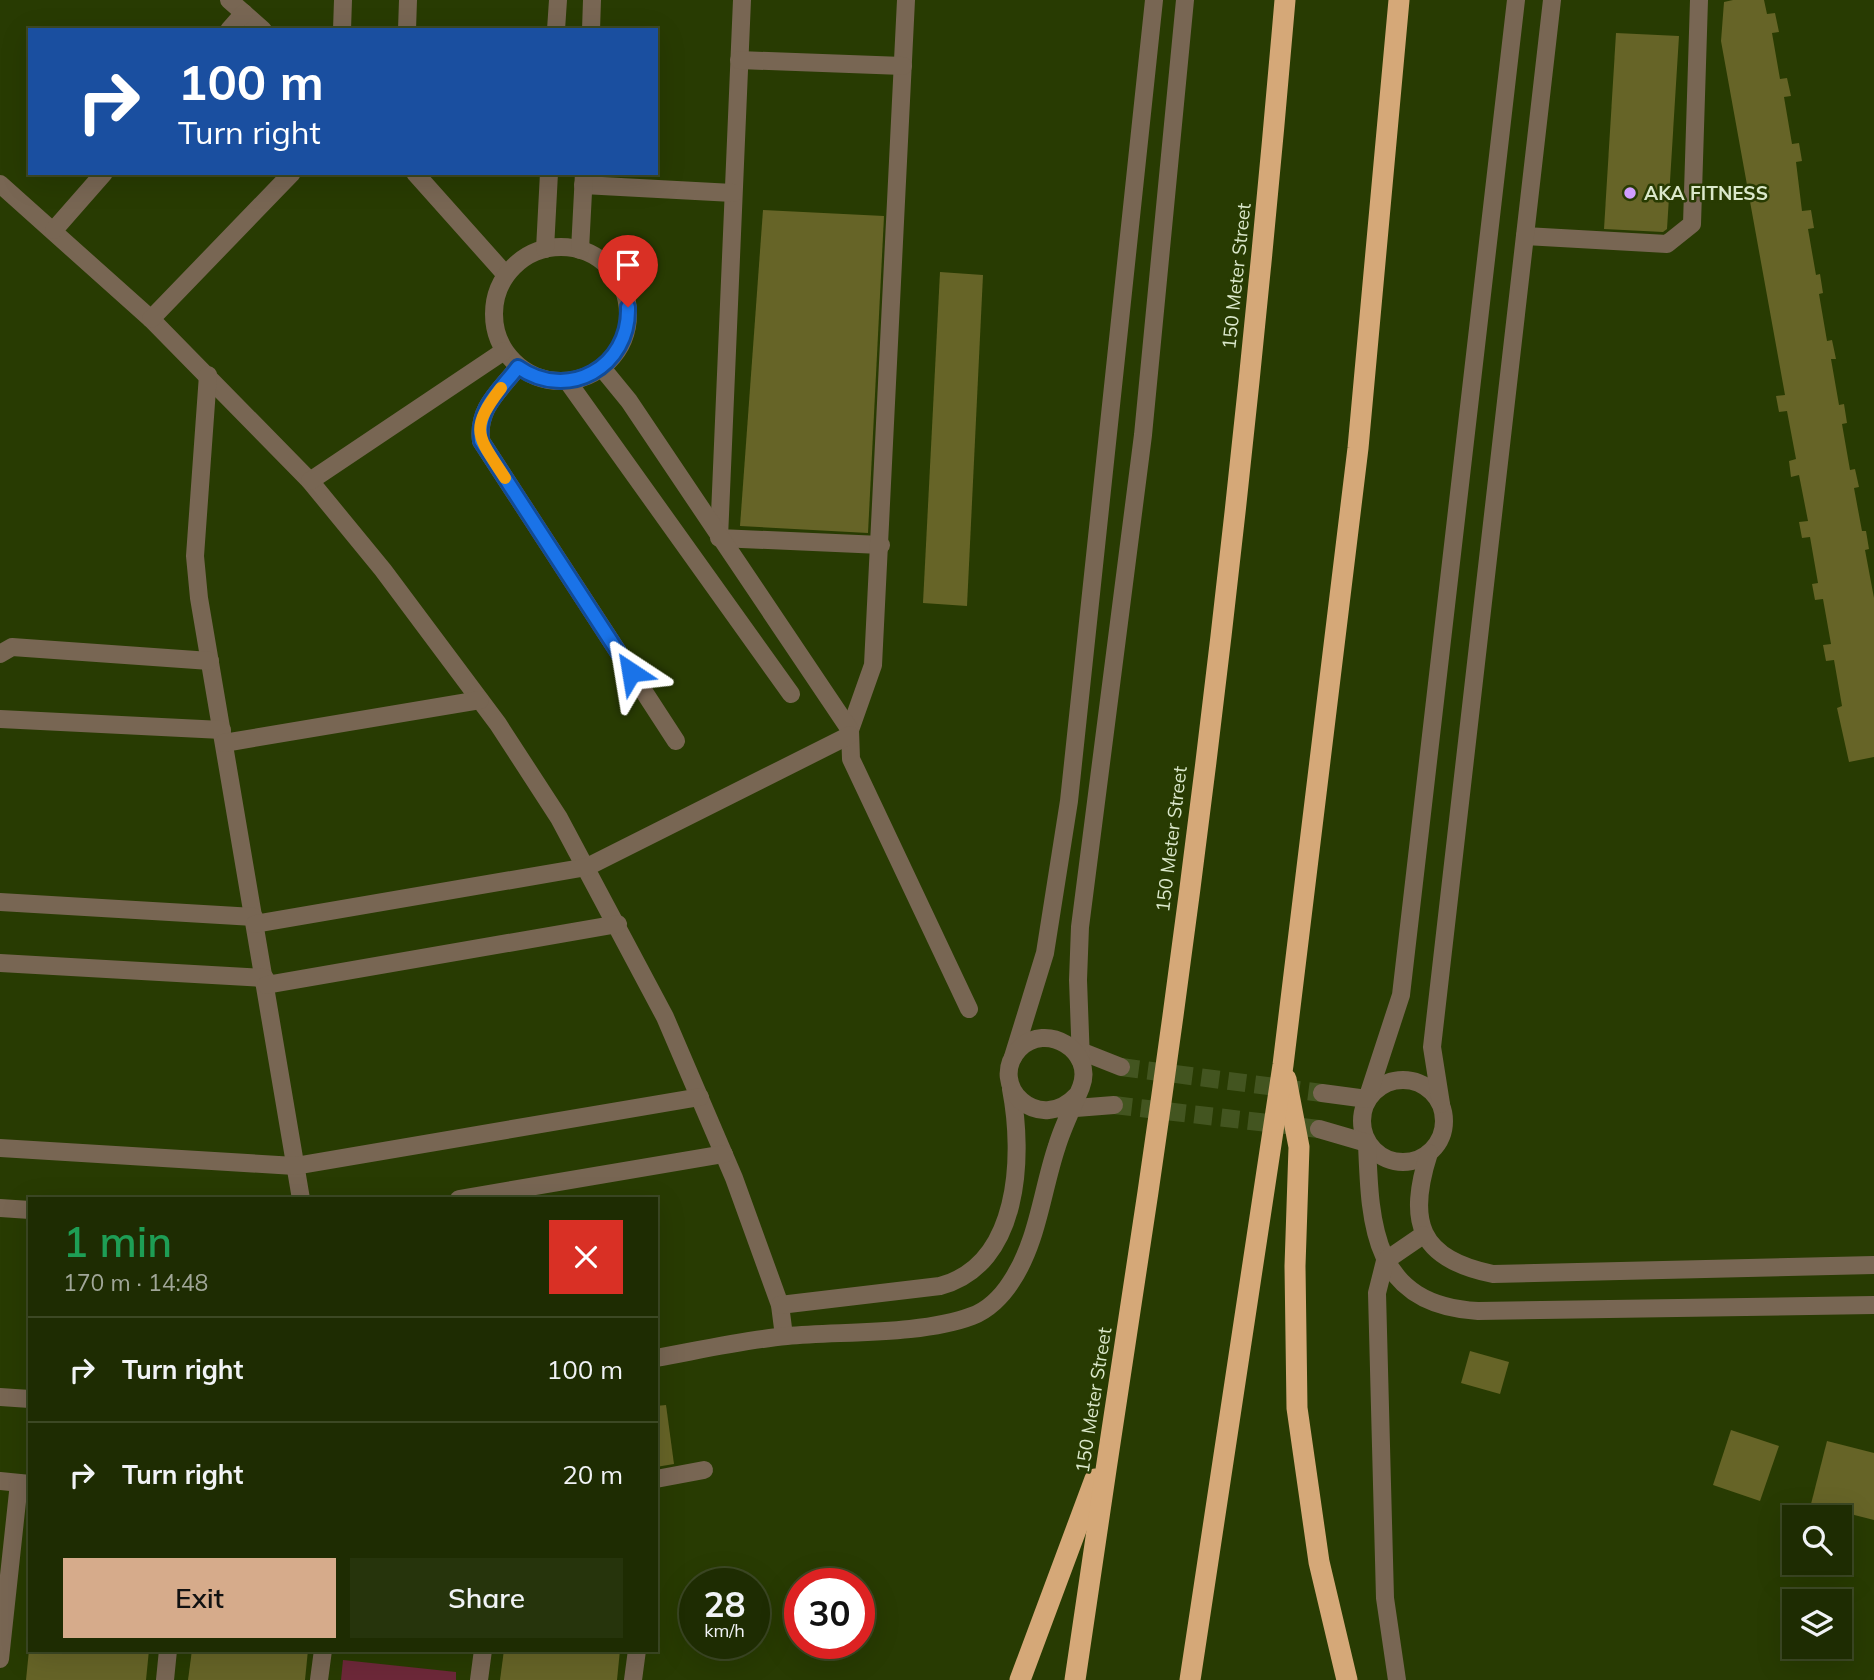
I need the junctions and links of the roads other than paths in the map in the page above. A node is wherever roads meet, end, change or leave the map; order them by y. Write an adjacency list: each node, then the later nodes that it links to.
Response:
1 (229, 0): 15 (street)
2 (343, 0): 18 (street)
3 (408, 0): 19 (street)
4 (558, 0): 20 (street)
5 (592, 0): 21 (street)
6 (742, 0): 22 (street)
7 (906, 0): 23 (street)
8 (1154, 0): 61 (street)
9 (1185, 0): 60 (street)
10 (1285, 0): 90 (highway, 150 Meter Street)
11 (1399, 0): 62 (highway)
12 (1516, 0): 67 (street)
13 (1552, 0): 32 (street)
14 (1699, 0): 32 (street)
15 (244, 13): 16 (street); 17 (street)
16 (231, 28)
17 (261, 28)
18 (342, 28)
19 (407, 28)
20 (556, 28)
21 (591, 28)
22 (739, 60): 23 (street); 30 (street)
23 (903, 66): 44 (street)
24 (102, 175): 31 (street)
25 (290, 175): 36 (street)
26 (417, 175): 35 (street)
27 (549, 175): 33 (street)
28 (583, 179): 30 (street); 34 (street)
29 (0, 184): 31 (street)
30 (733, 193): 43 (street)
31 (54, 230): 36 (street)
32 (1525, 236): 69 (street)
33 (545, 249): 34 (street); 35 (street)
34 (580, 250): 39 (street)
35 (506, 275): 37 (street)
36 (151, 319): 40 (street)
37 (504, 351): 38 (street); 42 (street)
38 (518, 367): 41 (street); 52 (street)
39 (602, 368): 41 (street); 43 (street)
40 (208, 374): 42 (street); 46 (street)
41 (568, 382): 47 (street)
42 (310, 481): 48 (street)
43 (719, 538): 44 (street); 50 (street)
44 (881, 545): 50 (street)
45 (0, 654): 46 (street)
46 (210, 662): 51 (street)
47 (791, 694)
48 (480, 700): 51 (street); 53 (street)
49 (0, 719): 51 (street)
50 (850, 732): 53 (street); 59 (street)
51 (223, 737): 55 (street)
52 (676, 741)
53 (587, 867): 55 (street); 56 (street)
54 (0, 902): 55 (street)
55 (255, 920): 58 (street)
56 (618, 924): 58 (street); 66 (street)
57 (0, 963): 58 (street)
58 (265, 981): 76 (street)
59 (969, 1009)
60 (1077, 1053): 61 (street); 63 (street); 68 (street)
61 (1013, 1058): 64 (street)
62 (1283, 1065): 106 (highway); 107 (highway)
63 (1121, 1067)
64 (1010, 1082): 68 (street); 84 (street)
65 (1322, 1093): 67 (street)
66 (700, 1097): 75 (street); 76 (street)
67 (1367, 1099): 69 (street); 72 (street)
68 (1070, 1104): 70 (street); 86 (street)
69 (1441, 1104): 74 (street)
70 (1114, 1105)
71 (1319, 1129): 72 (street)
72 (1367, 1143): 74 (street); 82 (street)
73 (0, 1148): 76 (street)
74 (1429, 1153): 81 (street)
75 (724, 1154): 78 (street); 84 (street)
76 (295, 1166): 77 (street)
77 (301, 1197)
78 (471, 1197)
79 (0, 1208): 80 (street)
80 (28, 1210)
81 (1423, 1235): 82 (street); 83 (street)
82 (1385, 1261): 85 (street); 108 (street)
83 (1874, 1265)
84 (780, 1305): 86 (street)
85 (1874, 1305)
86 (784, 1336): 87 (street)
87 (658, 1358)
88 (0, 1397): 89 (street)
89 (28, 1399)
90 (1110, 1441): 104 (highway); 105 (highway, 150 Meter Street)
91 (704, 1470): 92 (street)
92 (658, 1479)
93 (0, 1480): 94 (street)
94 (24, 1483): 99 (street)
95 (168, 1652): 100 (street)
96 (323, 1652): 101 (street)
97 (483, 1652): 102 (street)
98 (637, 1652): 103 (street)
99 (0, 1659)
100 (165, 1680)
101 (319, 1680)
102 (479, 1680)
103 (633, 1680)
104 (1020, 1680)
105 (1075, 1680)
106 (1190, 1680)
107 (1347, 1680)
108 (1397, 1680)

